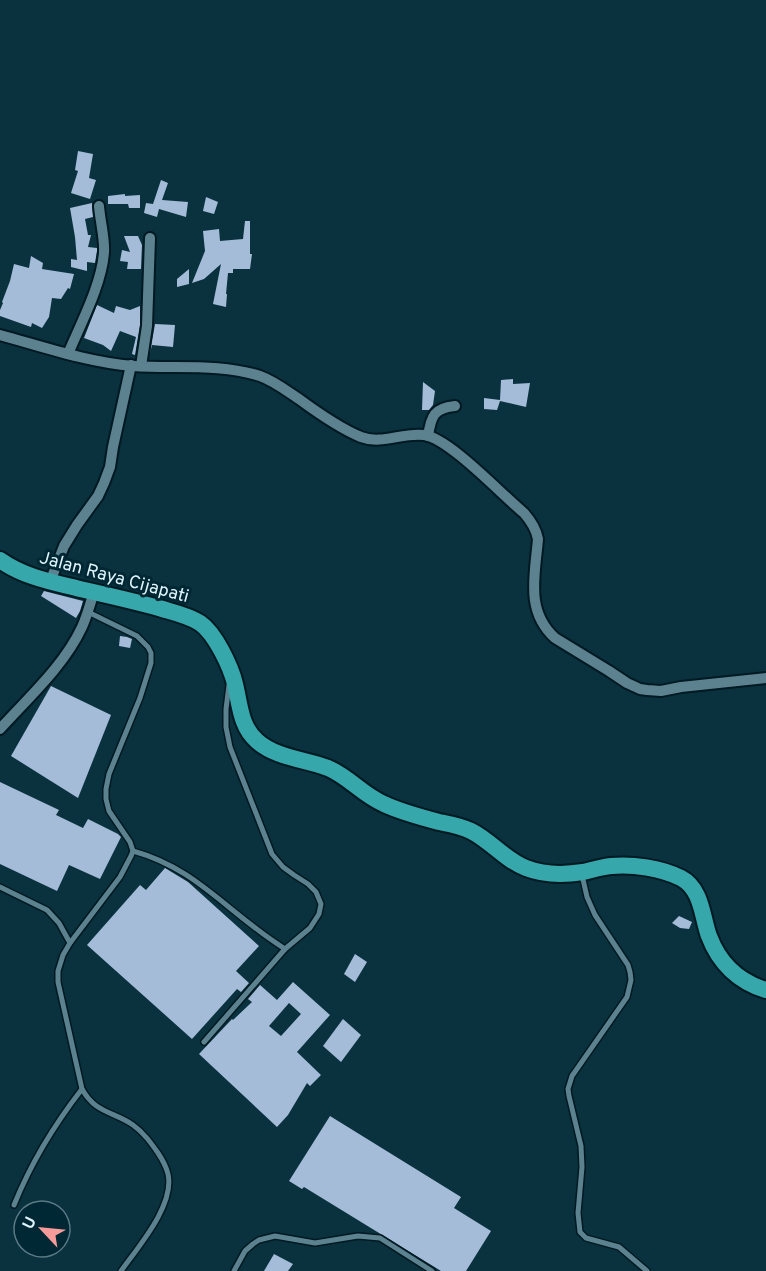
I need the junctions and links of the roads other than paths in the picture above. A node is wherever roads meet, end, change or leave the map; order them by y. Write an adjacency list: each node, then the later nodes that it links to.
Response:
1 (99, 206): 4 (street)
2 (150, 238): 5 (street)
3 (0, 335): 4 (street)
4 (68, 354): 5 (street)
5 (136, 366): 7 (street); 9 (street)
6 (455, 406): 7 (street)
7 (428, 436): 13 (street)
8 (0, 560): 9 (main road, Jalan Raya Cijapati)
9 (50, 582): 10 (main road, Jalan Raya Cijapati)
10 (94, 592): 11 (street); 12 (main road, Jalan Raya Cijapati)
11 (88, 612): 14 (street); 15 (lane)
12 (231, 672): 16 (main road, Jalan Raya Cijapati); 19 (lane)
13 (766, 678)
14 (0, 729)
15 (133, 851): 18 (lane); 19 (lane)
16 (581, 872): 20 (main road, Jalan Raya Cijapati); 27 (lane)
17 (0, 887): 18 (lane)
18 (70, 943): 22 (lane)
19 (285, 949): 21 (lane)
20 (766, 990)
21 (204, 1042)
22 (82, 1089): 23 (lane); 24 (lane)
23 (16, 1199)
24 (121, 1271)
25 (234, 1271): 26 (lane)
26 (432, 1271)
27 (647, 1271)

